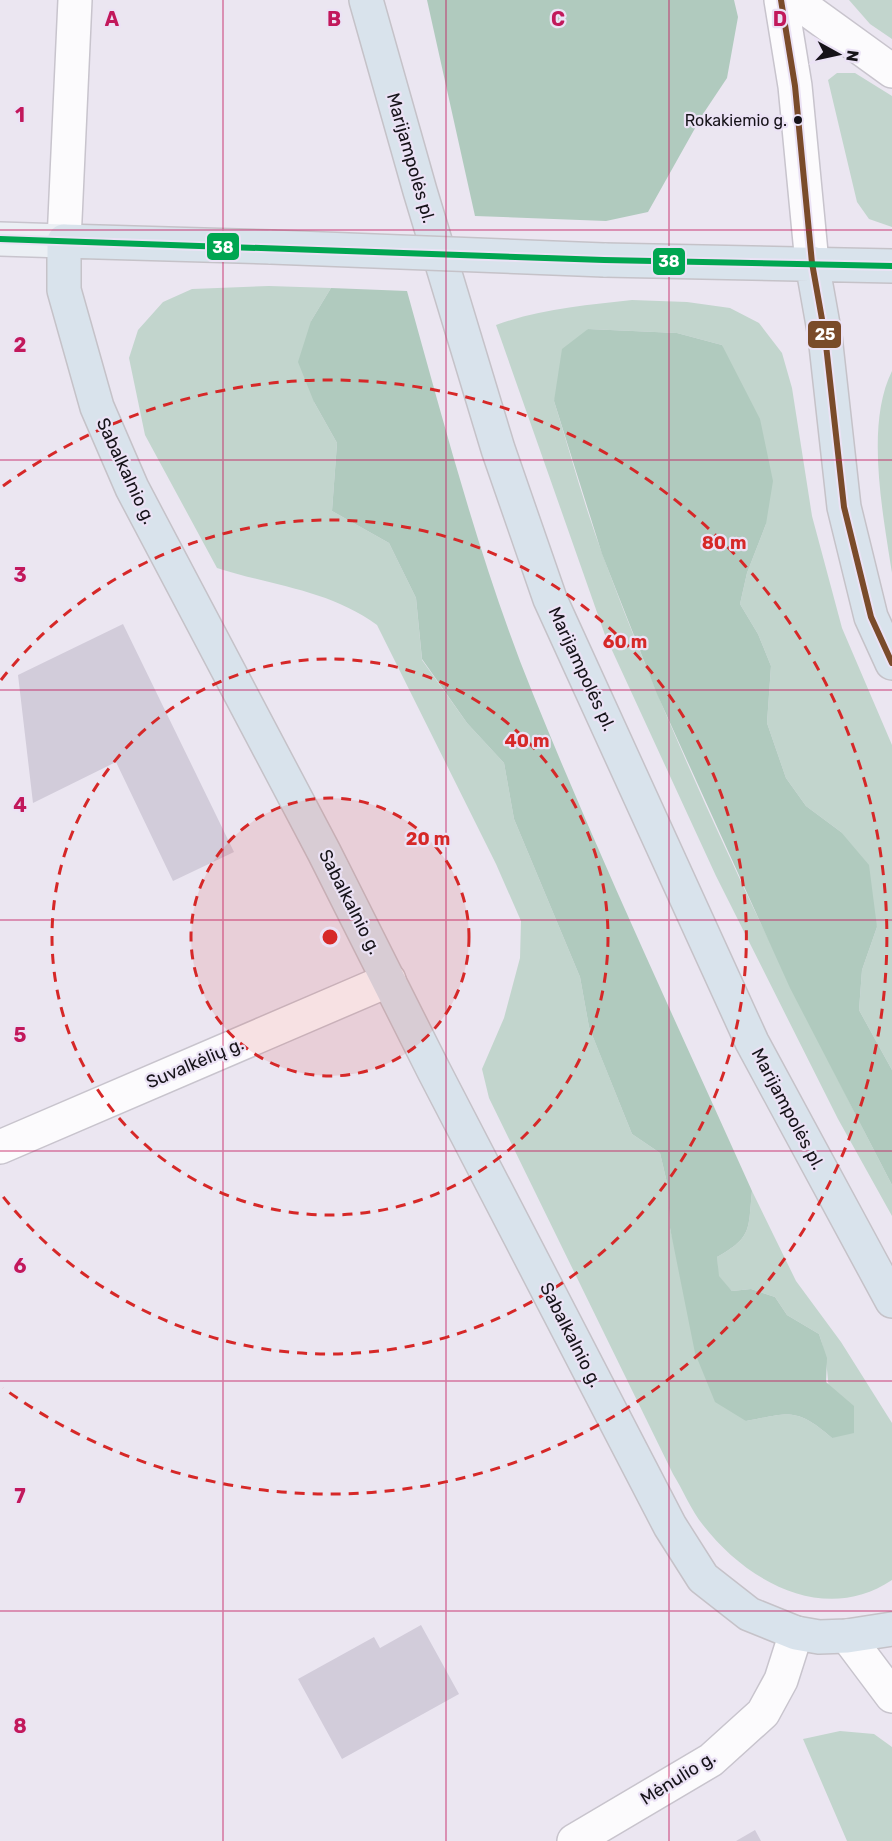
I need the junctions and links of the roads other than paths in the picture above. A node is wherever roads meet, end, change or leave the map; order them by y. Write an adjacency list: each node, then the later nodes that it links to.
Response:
1 (75, 0): 7 (street, Sabalkalnio g.)
2 (366, 0): 13 (main road, Marijampolės pl.)
3 (781, 0): 8 (street)
4 (794, 0): 5 (street)
5 (892, 71)
6 (0, 239): 7 (main road)
7 (64, 241): 8 (main road, bridge); 11 (main road, Sabalkalnio g.)
8 (812, 263): 9 (main road); 10 (main road)
9 (892, 266)
10 (892, 663)
11 (389, 980): 12 (street, Suvalkėlių g.); 15 (main road, Sabalkalnio g.)
12 (0, 1147)
13 (892, 1301)
14 (892, 1629): 16 (main road, Sabalkalnio g.)
15 (796, 1634): 16 (main road, Sabalkalnio g.); 18 (street, Mėnulio g.)
16 (847, 1636): 17 (street)
17 (892, 1696)
18 (574, 1841)

